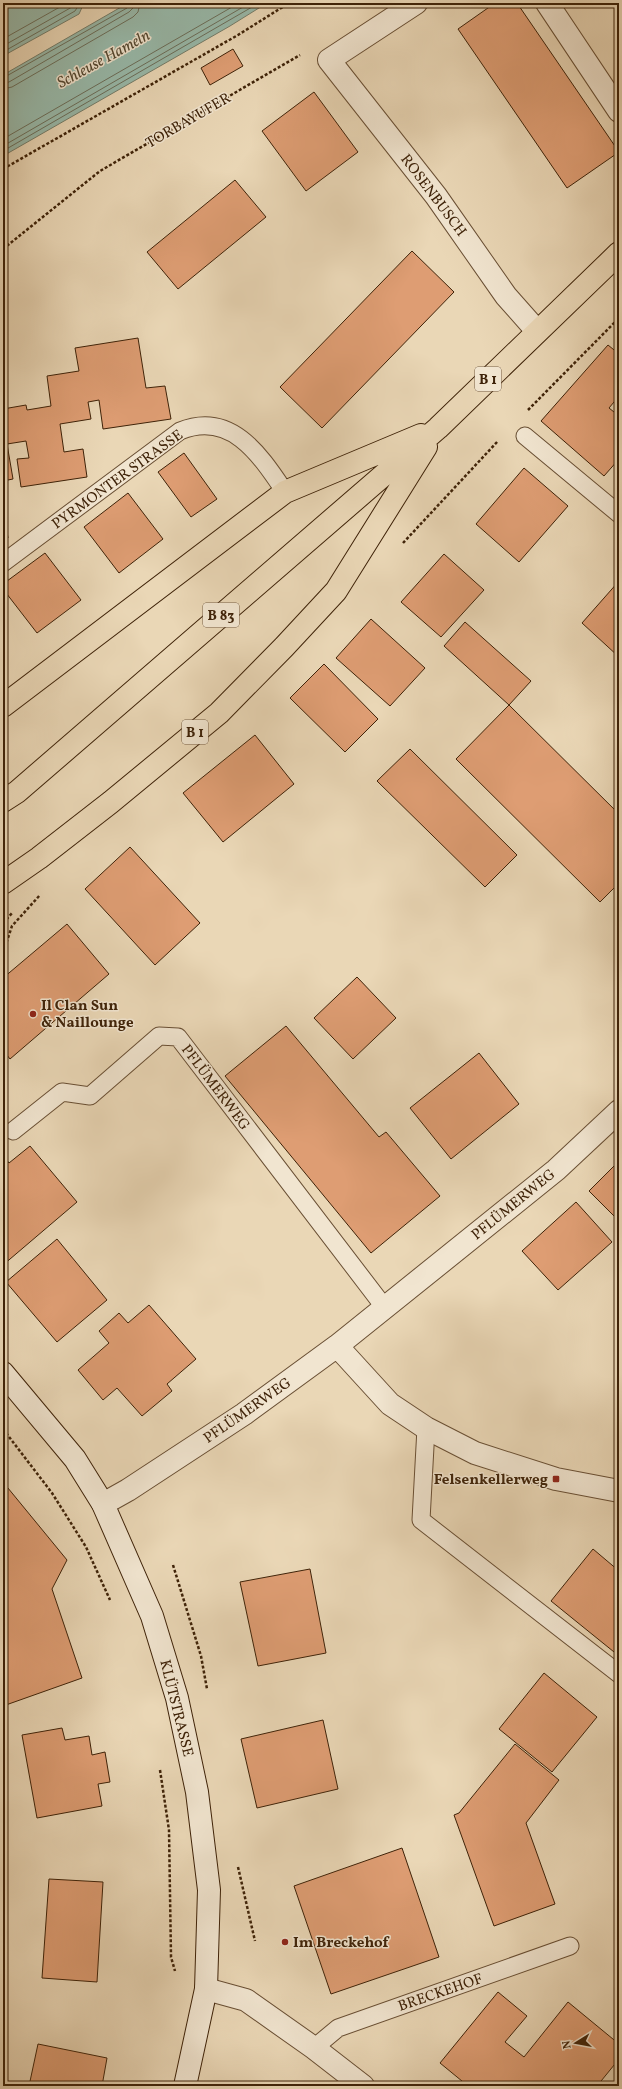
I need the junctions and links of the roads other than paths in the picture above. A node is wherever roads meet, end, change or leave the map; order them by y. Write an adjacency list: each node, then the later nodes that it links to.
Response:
1 (416, 3): 5 (street, ROSENBUSCH)
2 (547, 3): 3 (street)
3 (619, 111)
4 (619, 253): 5 (main road, B 1)
5 (537, 331): 6 (main road, B 1)
6 (438, 428): 8 (main road, B 1); 12 (main road, B 83); 13 (main road, B 1)
7 (525, 436): 9 (lane)
8 (285, 492): 10 (lane, PYRMONTER STRASSE); 11 (main road, B 1)
9 (619, 514)
10 (3, 563)
11 (3, 706)
12 (3, 801)
13 (3, 883)
14 (619, 1111): 16 (street, PFLÜMERWEG)
15 (13, 1132): 16 (lane, PFLÜMERWEG)
16 (385, 1308): 17 (street, PFLÜMERWEG)
17 (337, 1346): 19 (street); 21 (street, PFLÜMERWEG)
18 (3, 1373): 21 (street, KLÜTSTRASSE)
19 (426, 1428): 20 (street); 22 (lane)
20 (619, 1491)
21 (103, 1504): 24 (street, KLÜTSTRASSE)
22 (619, 1674)
23 (570, 1946): 25 (lane, BRECKEHOF)
24 (206, 1989): 25 (street); 26 (street, KLÜTSTRASSE)
25 (314, 2048): 27 (street)
26 (185, 2086)
27 (363, 2086)

